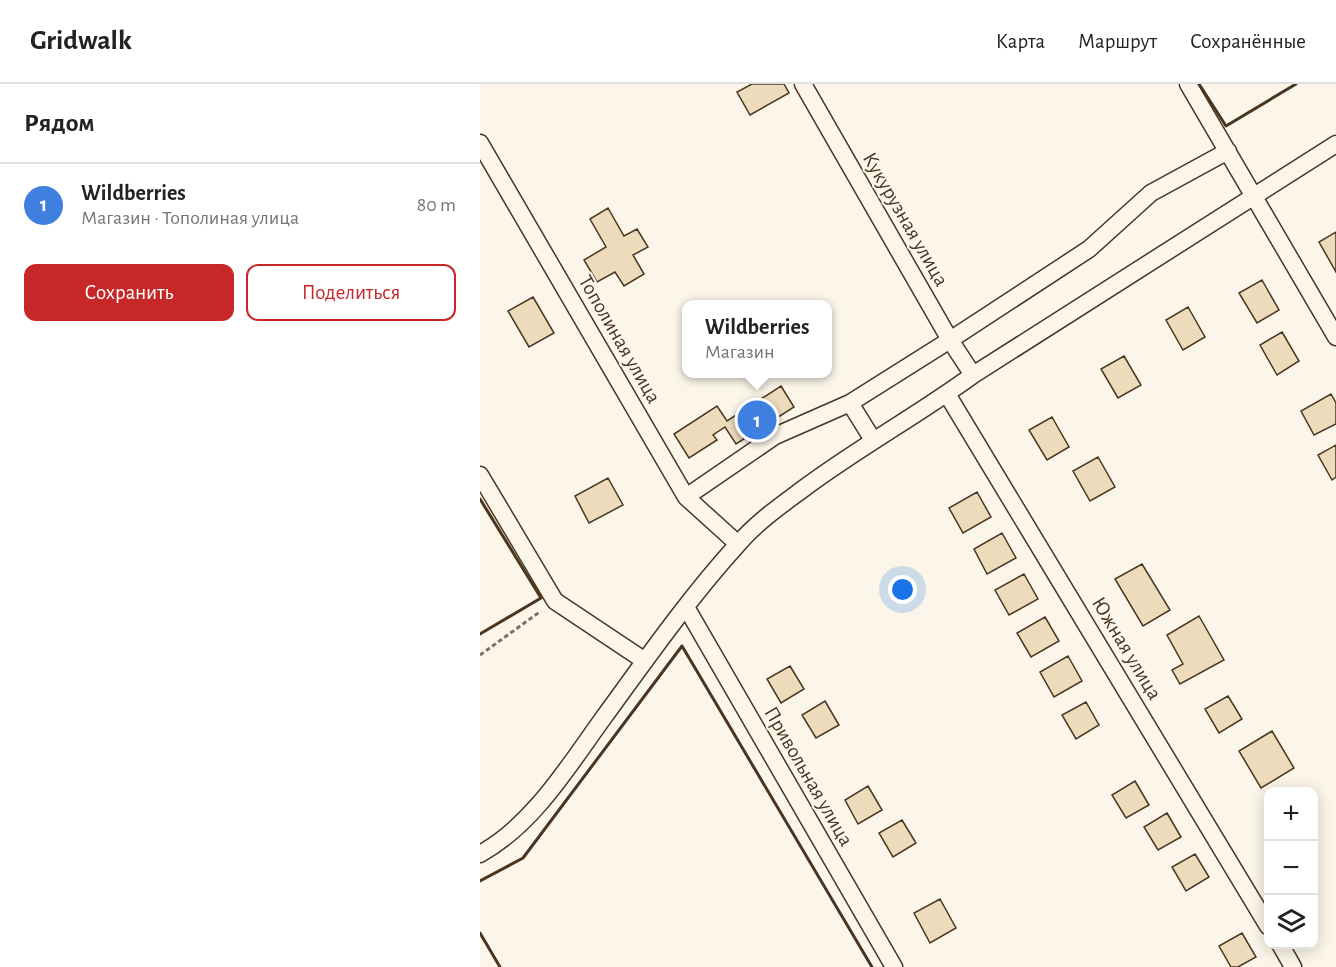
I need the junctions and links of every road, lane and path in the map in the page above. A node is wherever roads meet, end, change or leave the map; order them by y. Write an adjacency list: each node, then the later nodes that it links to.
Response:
1 (803, 84): 8 (street, Кукурузная улица)
2 (1188, 84): 5 (street)
3 (480, 143): 14 (street, Тополиная улица)
4 (1336, 144): 6 (street)
5 (1228, 151): 6 (street); 8 (street)
6 (1253, 195): 7 (street); 9 (street)
7 (1336, 337)
8 (950, 340): 9 (street, Кукурузная улица); 11 (street)
9 (973, 375): 10 (street)
10 (947, 394): 12 (street); 21 (street, Южная улица)
11 (850, 403): 12 (street); 14 (street)
12 (873, 440): 15 (street)
13 (480, 475): 16 (street)
14 (686, 497): 15 (street, Тополиная улица)
15 (738, 544): 17 (street)
16 (555, 602): 18 (path); 19 (street)
17 (686, 607): 19 (street); 23 (street, Привольная улица)
18 (480, 655)
19 (645, 661): 20 (street)
20 (480, 854)
21 (1264, 918)
22 (1282, 949): 24 (street)
23 (894, 967)
24 (1293, 967)

